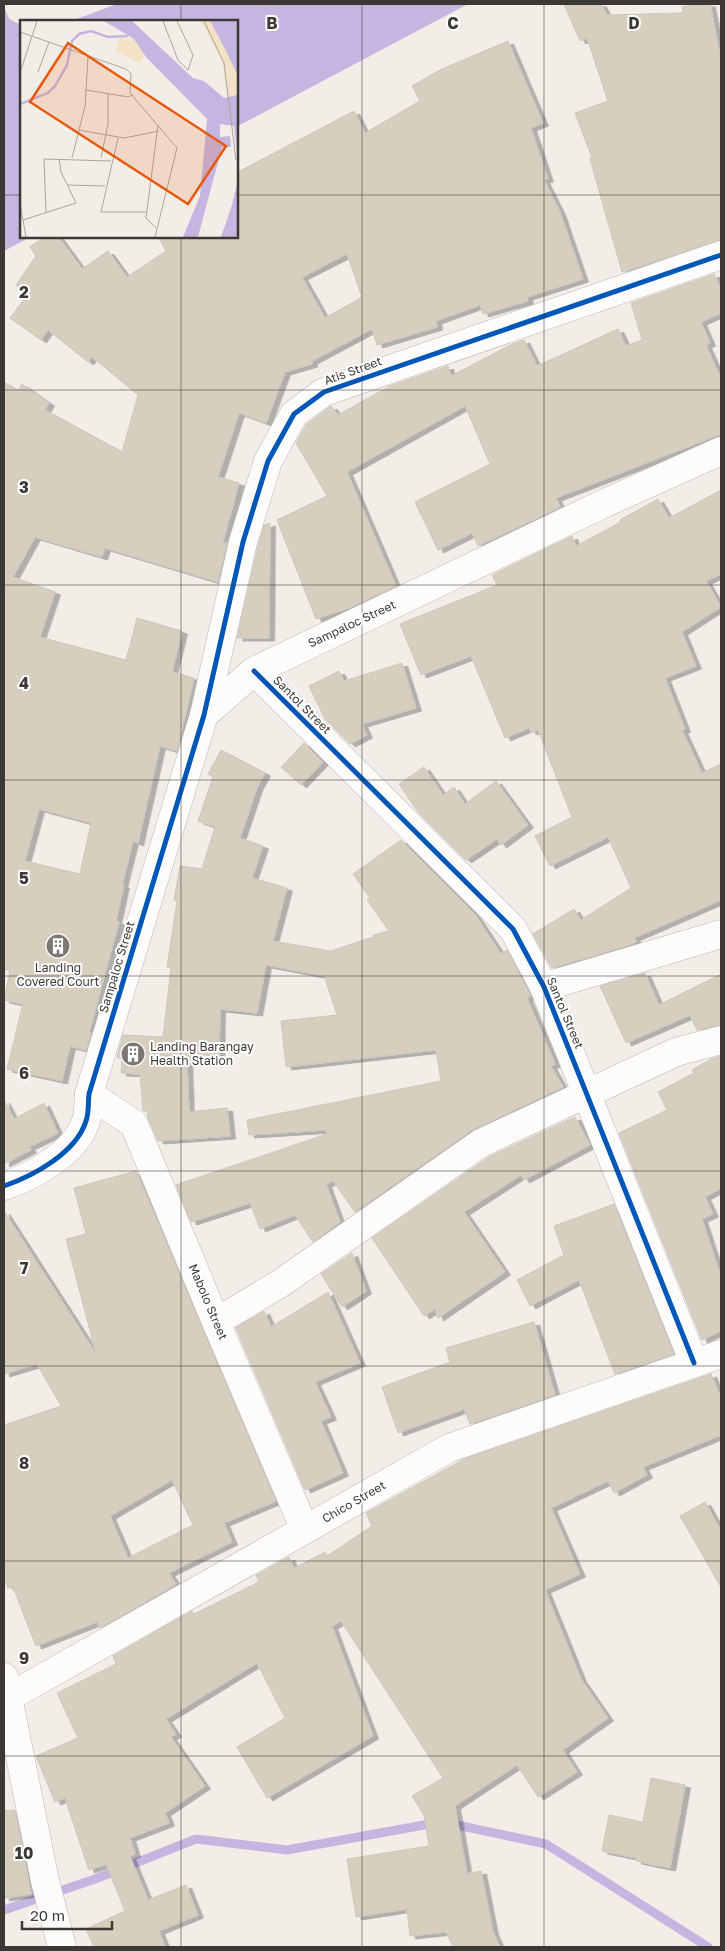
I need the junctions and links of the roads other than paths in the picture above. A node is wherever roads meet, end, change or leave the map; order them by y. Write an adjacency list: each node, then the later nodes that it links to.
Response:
1 (721, 254): 4 (street, Atis Street)
2 (721, 451): 3 (street, Sampaloc Street)
3 (254, 670): 4 (street, Sampaloc Street); 6 (street, Santol Street)
4 (204, 715): 9 (street, Sampaloc Street)
5 (721, 934): 6 (street)
6 (544, 987): 8 (street, Santol Street)
7 (721, 1040): 8 (street)
8 (587, 1093): 11 (street); 13 (street, Santol Street)
9 (89, 1094): 10 (street, Sampaloc Street); 11 (street, Mabolo Street)
10 (4, 1186)
11 (216, 1322): 14 (street, Mabolo Street)
12 (721, 1354): 13 (street, Chico Street)
13 (694, 1363): 14 (street, Chico Street)
14 (305, 1530): 15 (street, Chico Street)
15 (6, 1687): 16 (street)
16 (62, 1947)

